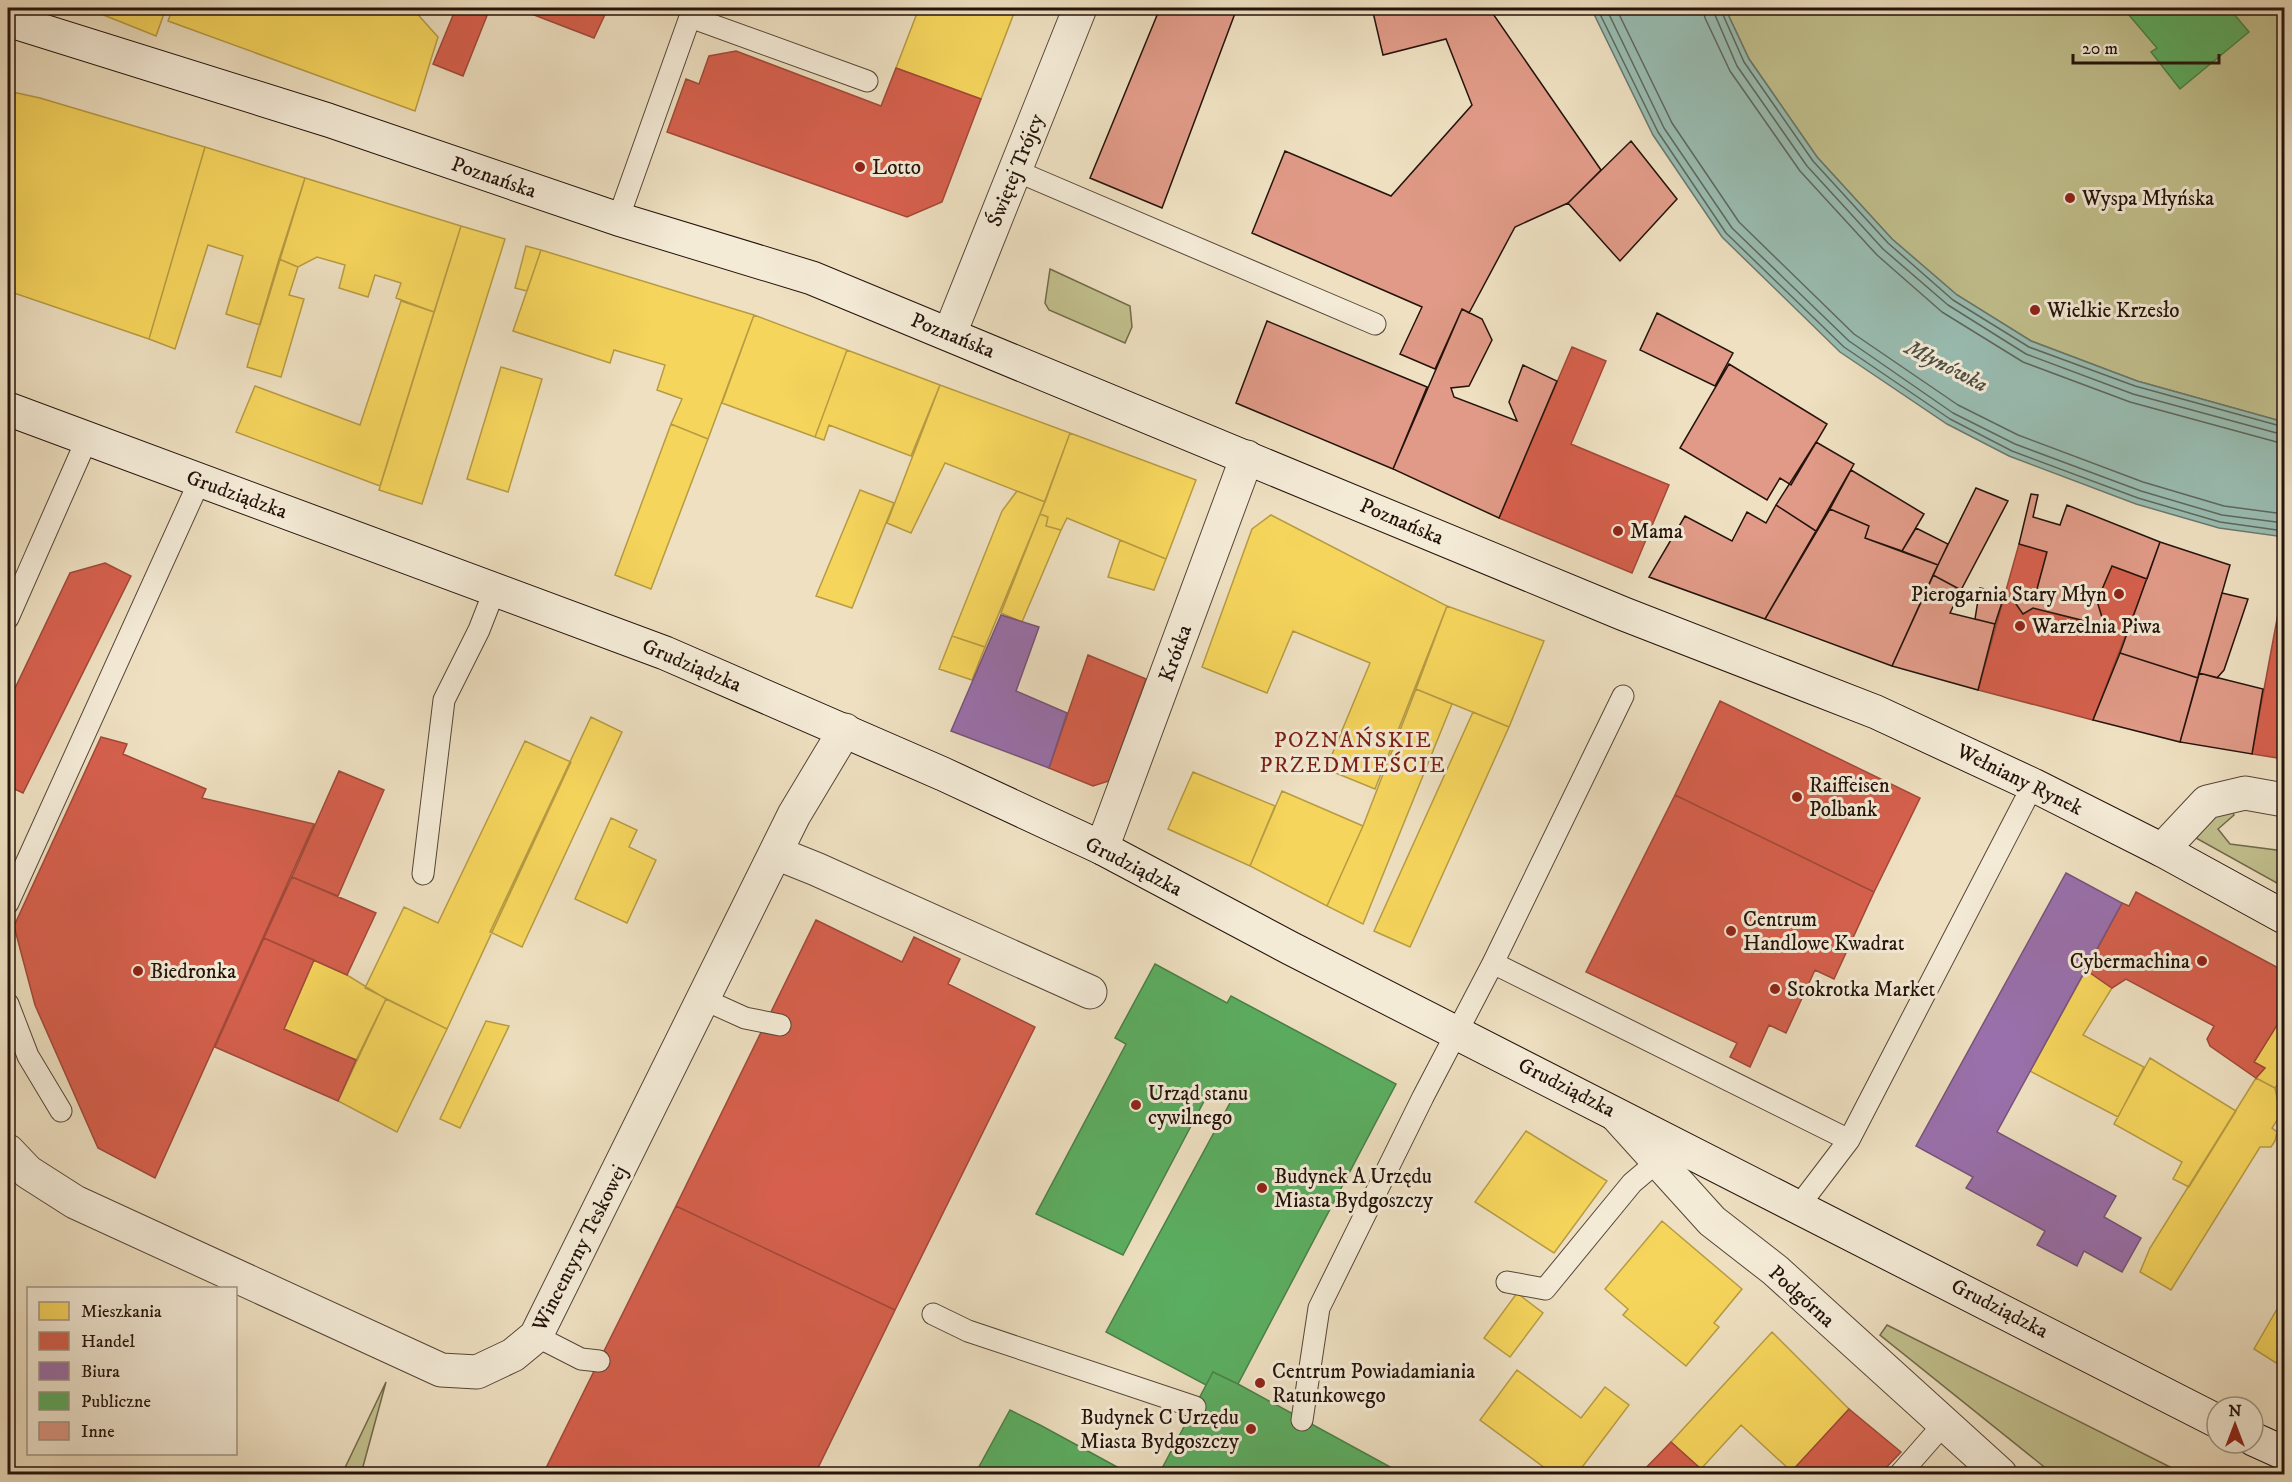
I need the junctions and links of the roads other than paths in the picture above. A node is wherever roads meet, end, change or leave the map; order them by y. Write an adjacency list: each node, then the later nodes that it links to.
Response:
1 (1080, 8): 5 (main road, Świętej Trójcy)
2 (692, 12): 4 (lane); 6 (lane)
3 (8, 20): 6 (main road, Poznańska)
4 (867, 81)
5 (1014, 170): 7 (lane); 8 (main road, Świętej Trójcy)
6 (618, 219): 8 (main road, Poznańska)
7 (1375, 324)
8 (950, 333): 11 (main road, Poznańska)
9 (8, 410): 10 (main road, Grudziądzka)
10 (87, 439): 12 (main road, Grudziądzka); 14 (lane)
11 (1247, 457): 16 (main road, Poznańska); 20 (main road, Krótka)
12 (200, 480): 13 (main road, Grudziądzka); 24 (lane)
13 (495, 589): 17 (main road, Grudziądzka); 23 (lane)
14 (8, 618)
15 (1623, 696): 26 (lane)
16 (1876, 712): 18 (main road, Wełniany Rynek)
17 (845, 730): 20 (main road, Grudziądzka); 22 (main road, Wincentyny Teskowej)
18 (2032, 784): 21 (main road, Wełniany Rynek); 34 (lane)
19 (2284, 800): 21 (main road)
20 (1102, 848): 31 (main road, Grudziądzka)
21 (2163, 850): 25 (main road, Wełniany Rynek)
22 (776, 853): 27 (main road); 28 (main road, Wincentyny Teskowej)
23 (423, 874)
24 (8, 903)
25 (2284, 917)
26 (1493, 963): 31 (lane); 34 (lane)
27 (1090, 992)
28 (703, 999): 30 (lane); 40 (main road, Wincentyny Teskowej)
29 (8, 1004): 33 (lane)
30 (780, 1025)
31 (1457, 1032): 32 (main road, Grudziądzka); 44 (lane)
32 (1612, 1110): 36 (main road, Podgórna); 37 (main road, Grudziądzka)
33 (61, 1111)
34 (1850, 1140): 37 (lane)
35 (8, 1151): 40 (main road, Wincentyny Teskowej)
36 (1658, 1161): 38 (lane); 45 (main road, Podgórna)
37 (1798, 1207): 43 (main road, Grudziądzka)
38 (1507, 1282)
39 (933, 1314): 42 (lane)
40 (536, 1336): 41 (lane)
41 (599, 1361)
42 (1195, 1407)
43 (2205, 1415)
44 (1302, 1420)
45 (1943, 1425): 48 (lane); 49 (main road, Podgórna)
46 (2265, 1444): 47 (main road)
47 (2284, 1453)
48 (1900, 1474)
49 (2000, 1474)

